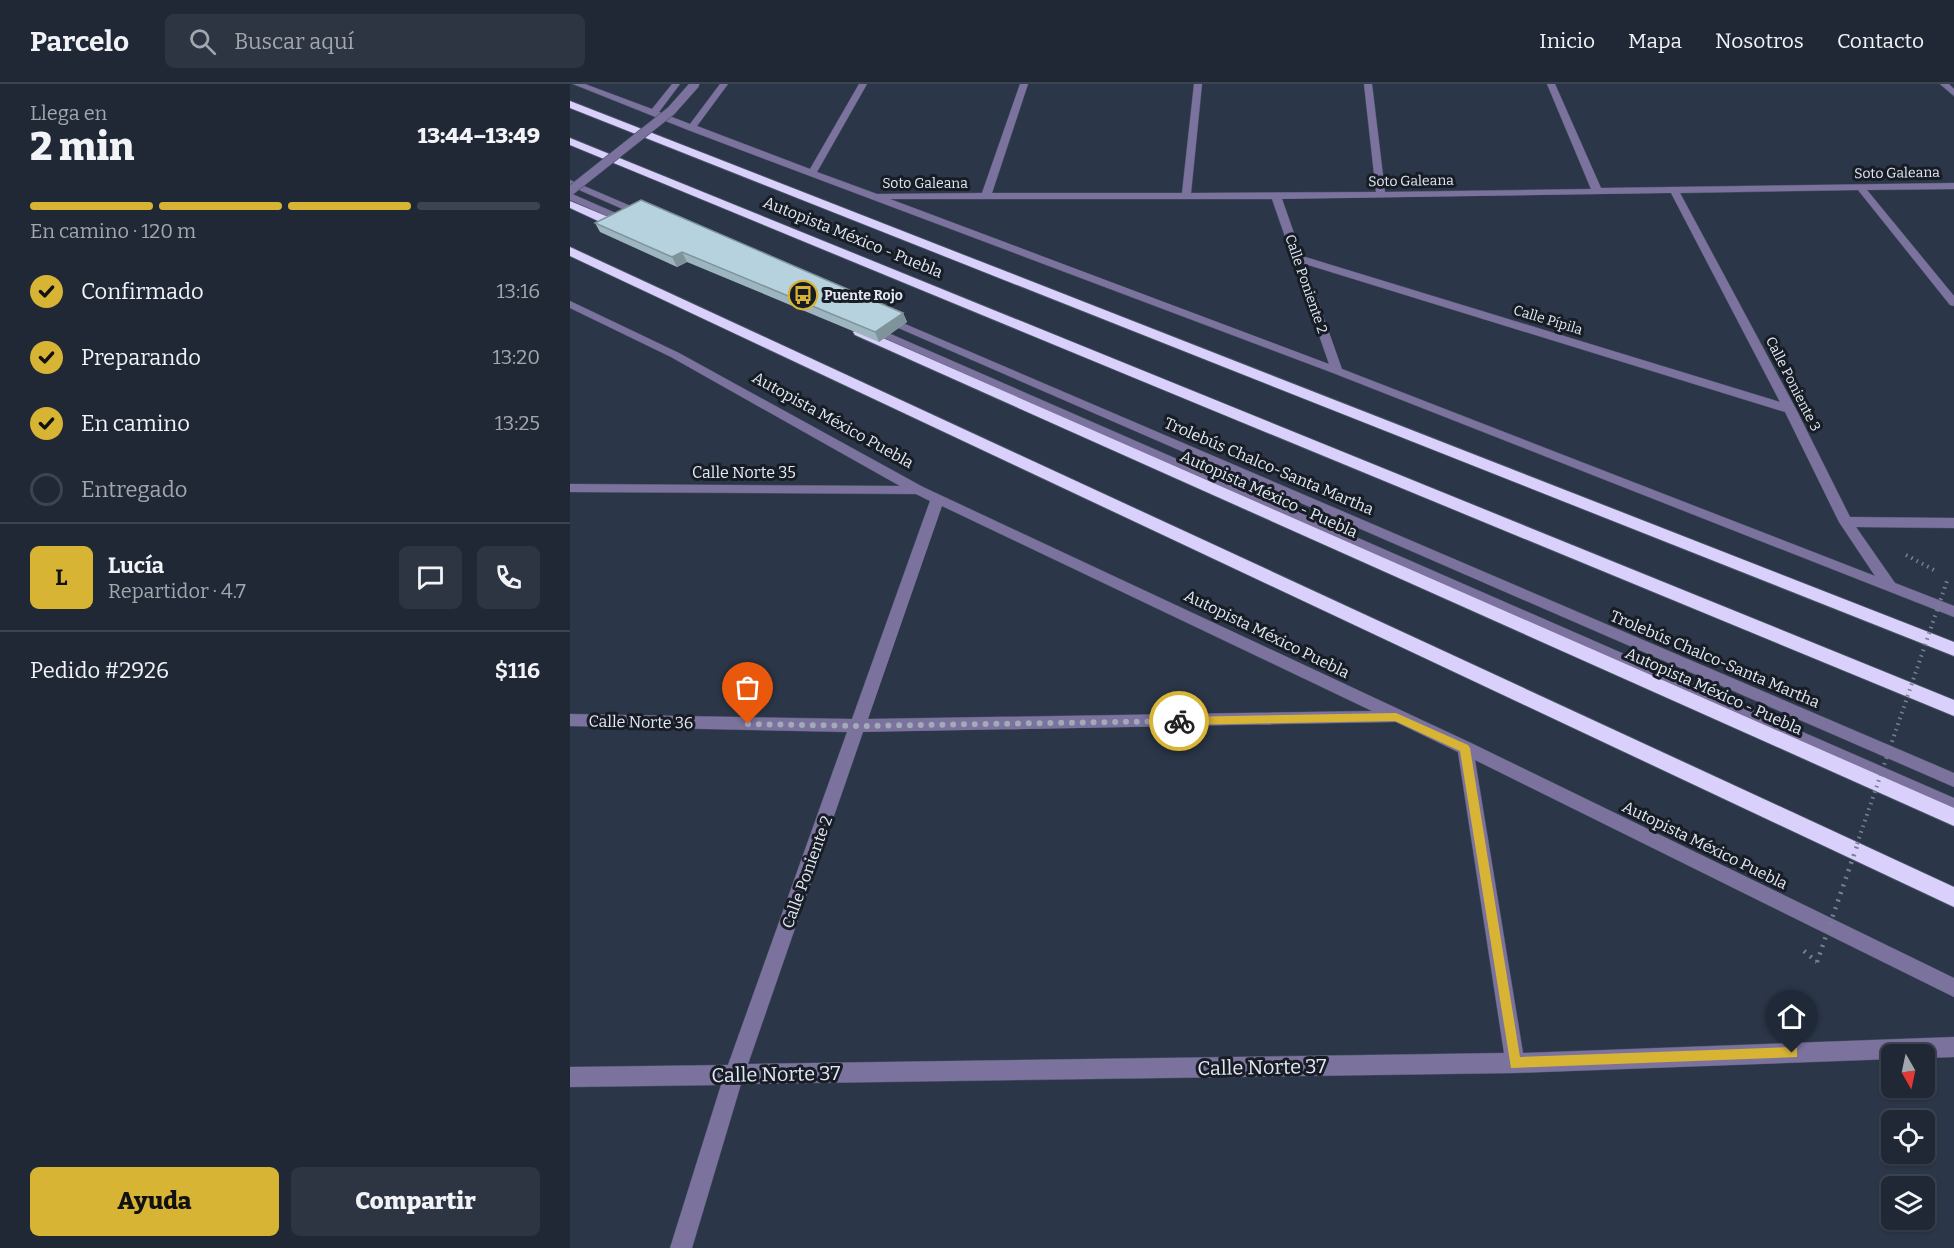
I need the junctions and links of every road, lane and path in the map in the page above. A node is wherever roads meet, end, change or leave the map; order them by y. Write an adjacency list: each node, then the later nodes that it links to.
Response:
1 (577, 84): 13 (street)
2 (676, 84): 13 (street)
3 (695, 84): 21 (street, bridge)
4 (724, 84): 14 (street)
5 (863, 84): 16 (street)
6 (1024, 84): 26 (street)
7 (1198, 84): 27 (street)
8 (1368, 84): 23 (street)
9 (1551, 84): 22 (street)
10 (1944, 84): 11 (street)
11 (1954, 94)
12 (570, 105): 47 (highway)
13 (654, 112): 14 (street)
14 (691, 128): 16 (street)
15 (570, 141): 48 (highway, Autopista México - Puebla)
16 (812, 173): 25 (street)
17 (570, 183): 30 (street)
18 (1954, 186): 19 (street, Soto Galeana)
19 (1860, 187): 20 (street, Soto Galeana); 33 (street)
20 (1674, 190): 22 (street, Soto Galeana); 38 (street, Calle Poniente 3)
21 (570, 191)
22 (1599, 193): 23 (street, Soto Galeana)
23 (1381, 194): 28 (street, Soto Galeana)
24 (570, 196): 30 (street)
25 (868, 196): 26 (street, Soto Galeana); 37 (street)
26 (986, 196): 27 (street, Soto Galeana)
27 (1186, 196): 28 (street, Soto Galeana)
28 (1276, 196): 32 (street, Calle Poniente 2)
29 (570, 204): 30 (highway)
30 (648, 228)
31 (570, 250): 56 (highway)
32 (1297, 258): 37 (street, Calle Poniente 2); 38 (street, Calle Pípila)
33 (1954, 303)
34 (570, 304): 40 (street, Autopista México Puebla)
35 (872, 313): 53 (street, Trolebús Chalco-Santa Martha)
36 (850, 324): 54 (street); 55 (highway, Autopista México - Puebla)
37 (1337, 372): 45 (street)
38 (1790, 409): 42 (street, Calle Poniente 3)
39 (570, 488): 40 (street, Calle Norte 35)
40 (918, 490): 41 (street, Autopista México Puebla)
41 (938, 498): 49 (street, Autopista México Puebla); 51 (street, Calle Poniente 2)
42 (1846, 522): 43 (street); 45 (street, Calle Poniente 3)
43 (1954, 523)
44 (1948, 578): 57 (path, bridge)
45 (1891, 588): 46 (street)
46 (1954, 612)
47 (1954, 649)
48 (1954, 708)
49 (1396, 717): 51 (street, Calle Norte 36); 52 (street, Autopista México Puebla)
50 (570, 720): 51 (street, Calle Norte 36)
51 (859, 726): 61 (street, Calle Poniente 2)
52 (1465, 748): 58 (street, Autopista México Puebla); 60 (street)
53 (1954, 780)
54 (1954, 806)
55 (1954, 817)
56 (1954, 897)
57 (1817, 962)
58 (1954, 988)
59 (1954, 1047): 60 (street, Calle Norte 37)
60 (1515, 1063): 61 (street, Calle Norte 37)
61 (734, 1075): 62 (street, Calle Norte 37); 63 (street, Calle Poniente 2)
62 (570, 1077)
63 (681, 1248)

